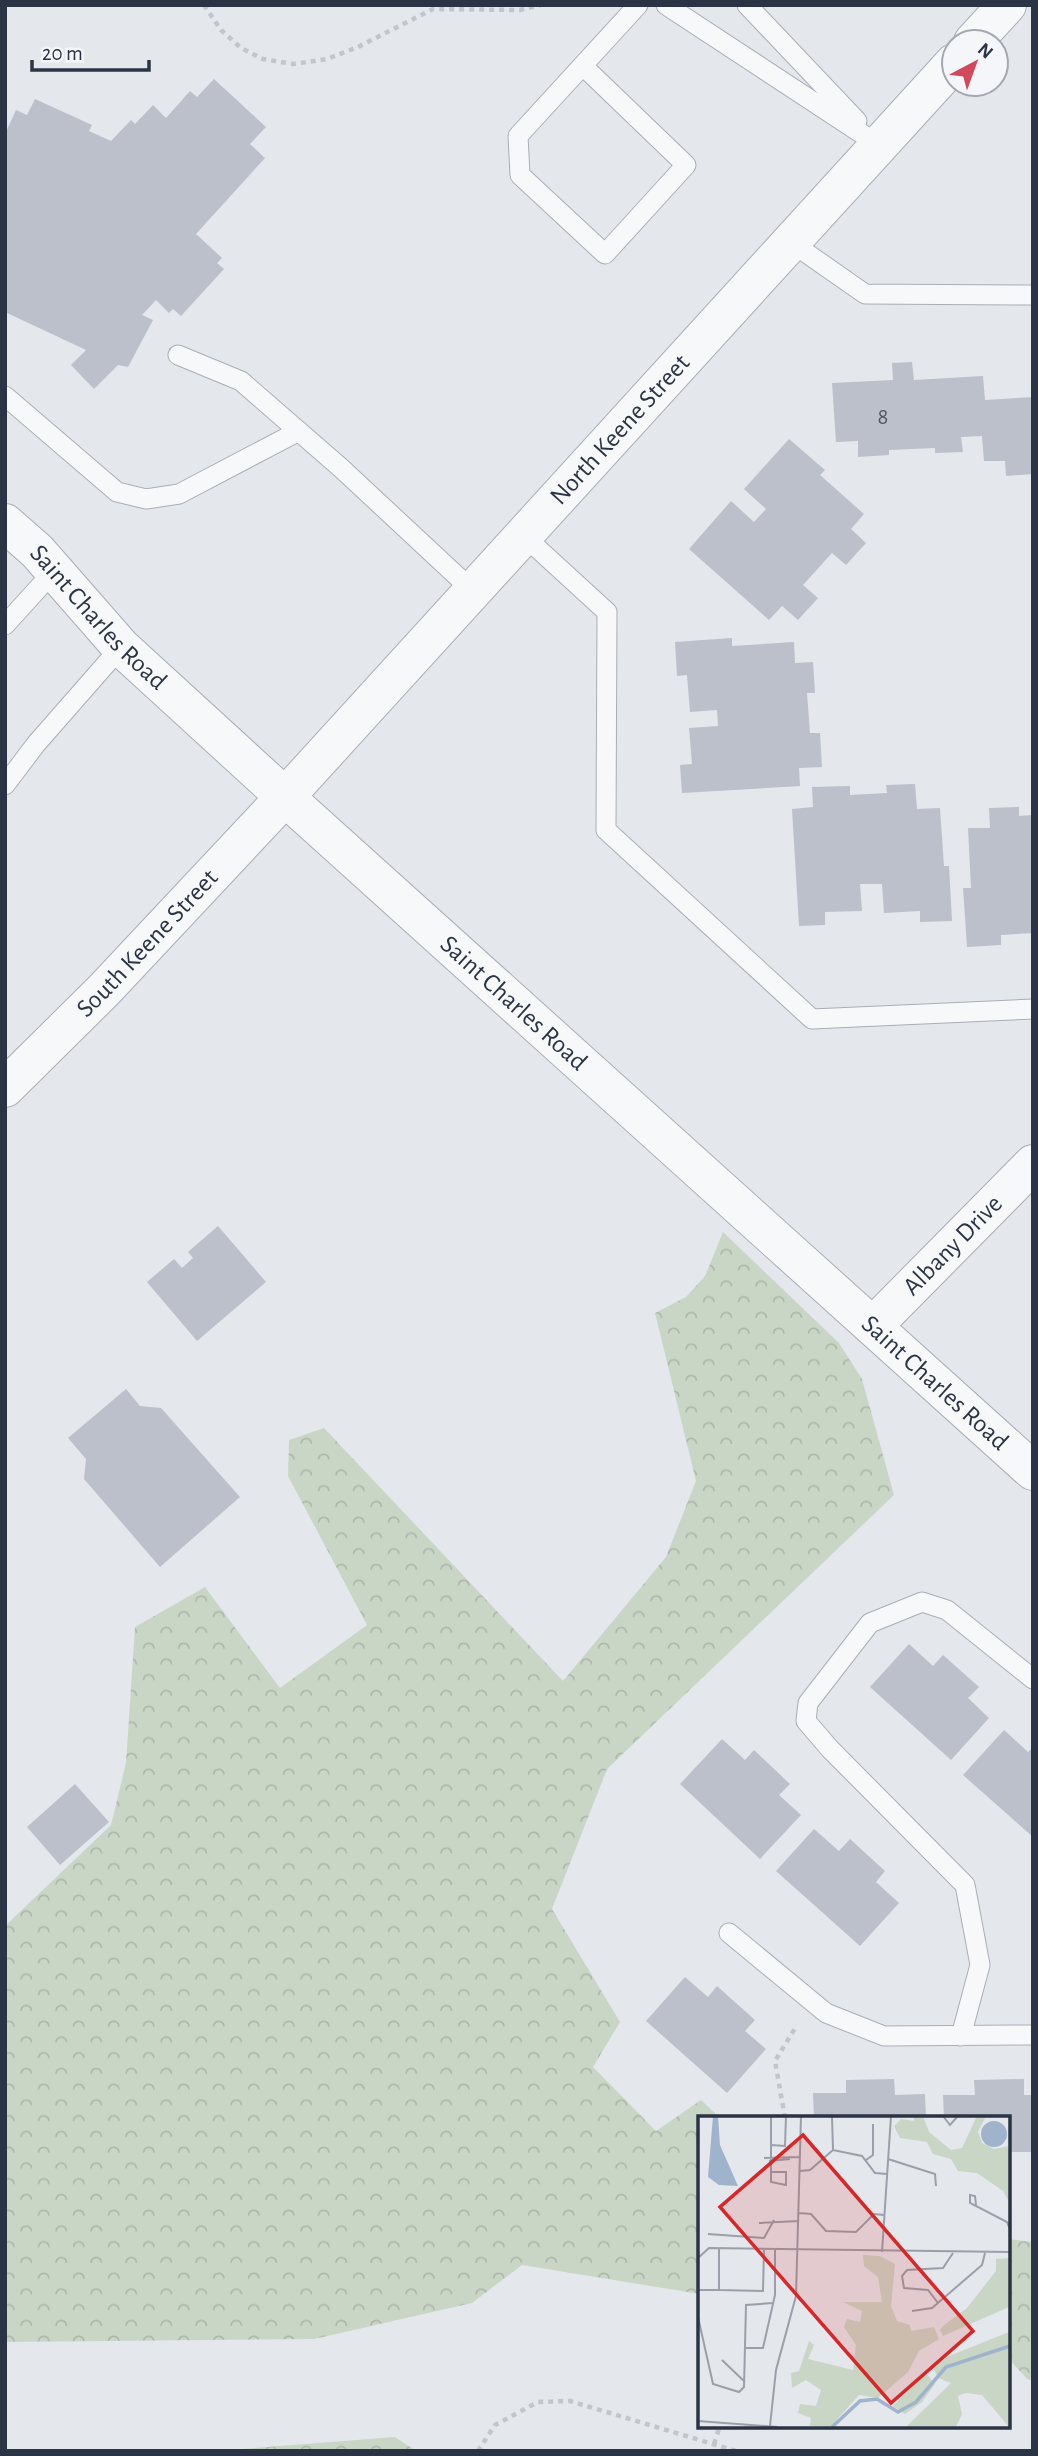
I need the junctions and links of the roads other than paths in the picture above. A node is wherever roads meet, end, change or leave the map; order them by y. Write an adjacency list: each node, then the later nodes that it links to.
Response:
1 (638, 5): 6 (lane)
2 (666, 5): 8 (lane)
3 (747, 5): 8 (lane)
4 (1007, 5): 5 (street)
5 (986, 28)
6 (583, 66): 6 (lane)
7 (940, 78): 8 (street, North Keene Street)
8 (879, 145): 9 (street, North Keene Street)
9 (792, 243): 10 (lane); 15 (street, North Keene Street)
10 (1033, 295)
11 (178, 355): 13 (lane)
12 (5, 396): 13 (lane)
13 (299, 431): 17 (lane)
14 (5, 523): 16 (street, Saint Charles Road)
15 (524, 536): 17 (street, North Keene Street); 22 (lane)
16 (54, 571): 18 (lane); 19 (street, Saint Charles Road)
17 (473, 591): 21 (street, North Keene Street)
18 (5, 625)
19 (121, 647): 20 (lane); 21 (street, Saint Charles Road)
20 (5, 785)
21 (285, 797): 23 (street, South Keene Street); 25 (street, Saint Charles Road)
22 (1033, 1009)
23 (5, 1088)
24 (1033, 1164): 25 (street, Albany Drive)
25 (874, 1325): 26 (street, Saint Charles Road)
26 (1033, 1471)
27 (1033, 1679): 30 (lane)
28 (729, 1933): 30 (lane)
29 (1033, 2035): 30 (lane)
30 (961, 2036)

